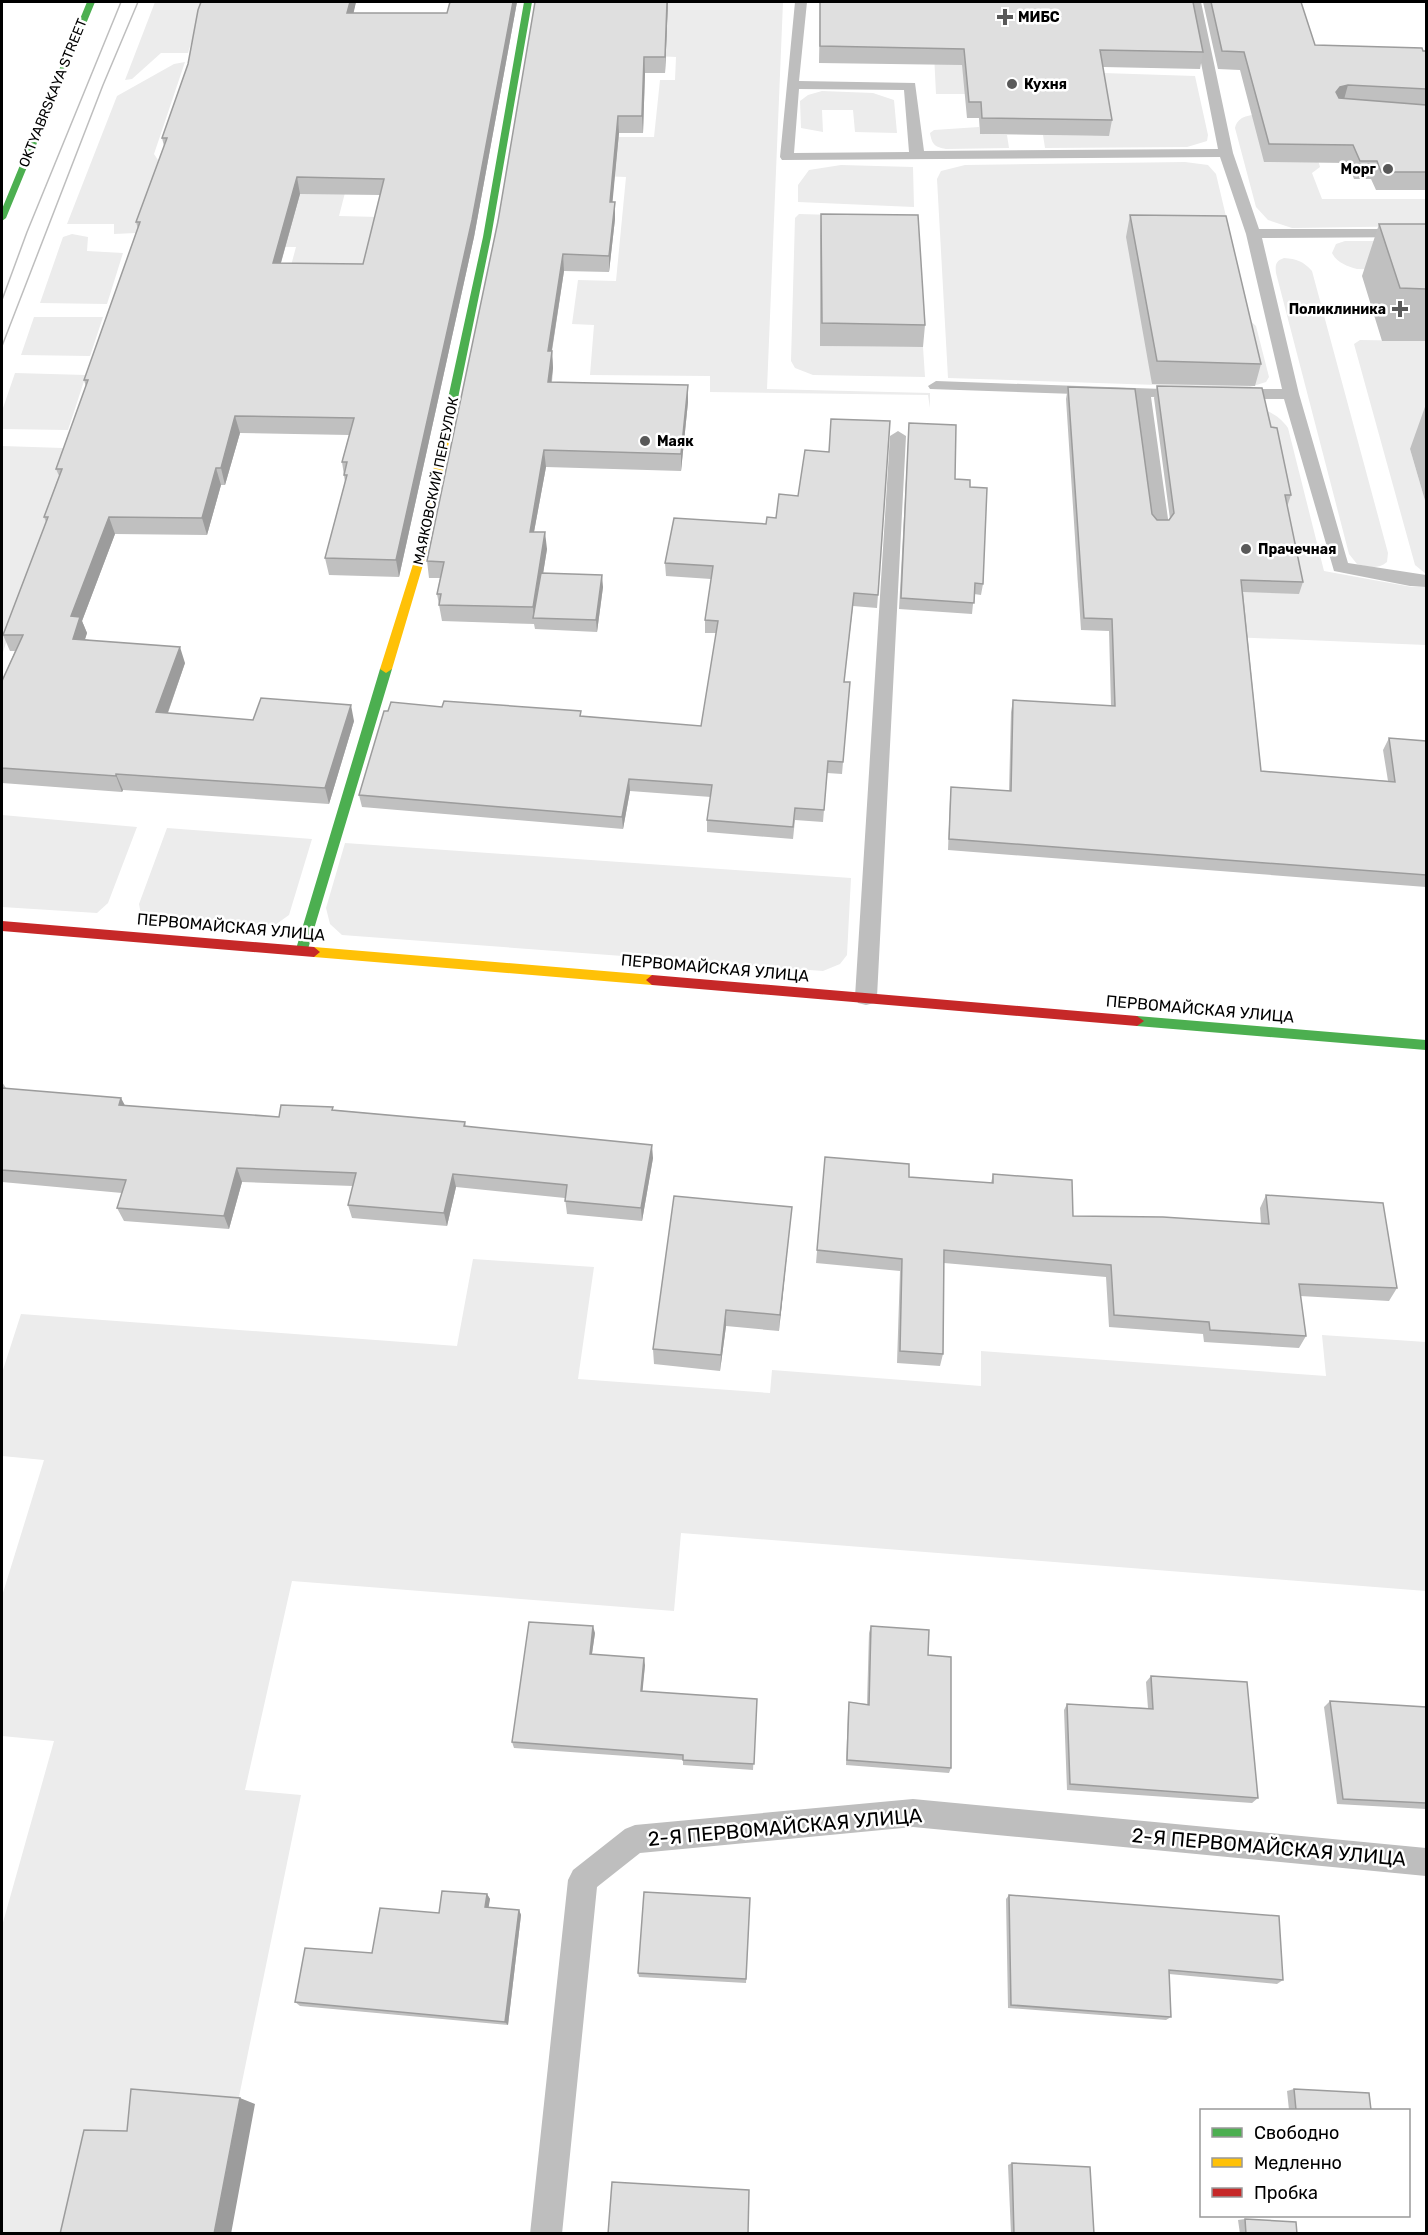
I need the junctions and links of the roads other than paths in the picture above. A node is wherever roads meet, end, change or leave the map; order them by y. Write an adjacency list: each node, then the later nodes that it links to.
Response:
1 (91, 2): 8 (street, OKTYABRSKAYA STREET)
2 (528, 2): 20 (street, МАЯКОВСКИЙ ПЕРЕУЛОК)
3 (801, 2): 5 (lane)
4 (1195, 2): 6 (lane)
5 (792, 85): 7 (lane); 7 (lane)
6 (1226, 153): 7 (lane); 10 (lane)
7 (917, 156)
8 (2, 218)
9 (1426, 233): 10 (lane)
10 (1253, 234): 15 (lane)
11 (936, 386): 12 (lane)
12 (1142, 392): 13 (lane); 17 (lane)
13 (1199, 393)
14 (1222, 393): 15 (lane)
15 (1291, 394): 18 (lane)
16 (898, 435): 21 (lane)
17 (1160, 526)
18 (1426, 581)
19 (2, 926): 20 (street, ПЕРВОМАЙСКАЯ УЛИЦА)
20 (302, 950): 21 (street, ПЕРВОМАЙСКАЯ УЛИЦА)
21 (866, 997): 22 (street, ПЕРВОМАЙСКАЯ УЛИЦА)
22 (1426, 1045)
23 (1426, 1862): 24 (lane, 2-Я ПЕРВОМАЙСКАЯ УЛИЦА)
24 (546, 2234)

